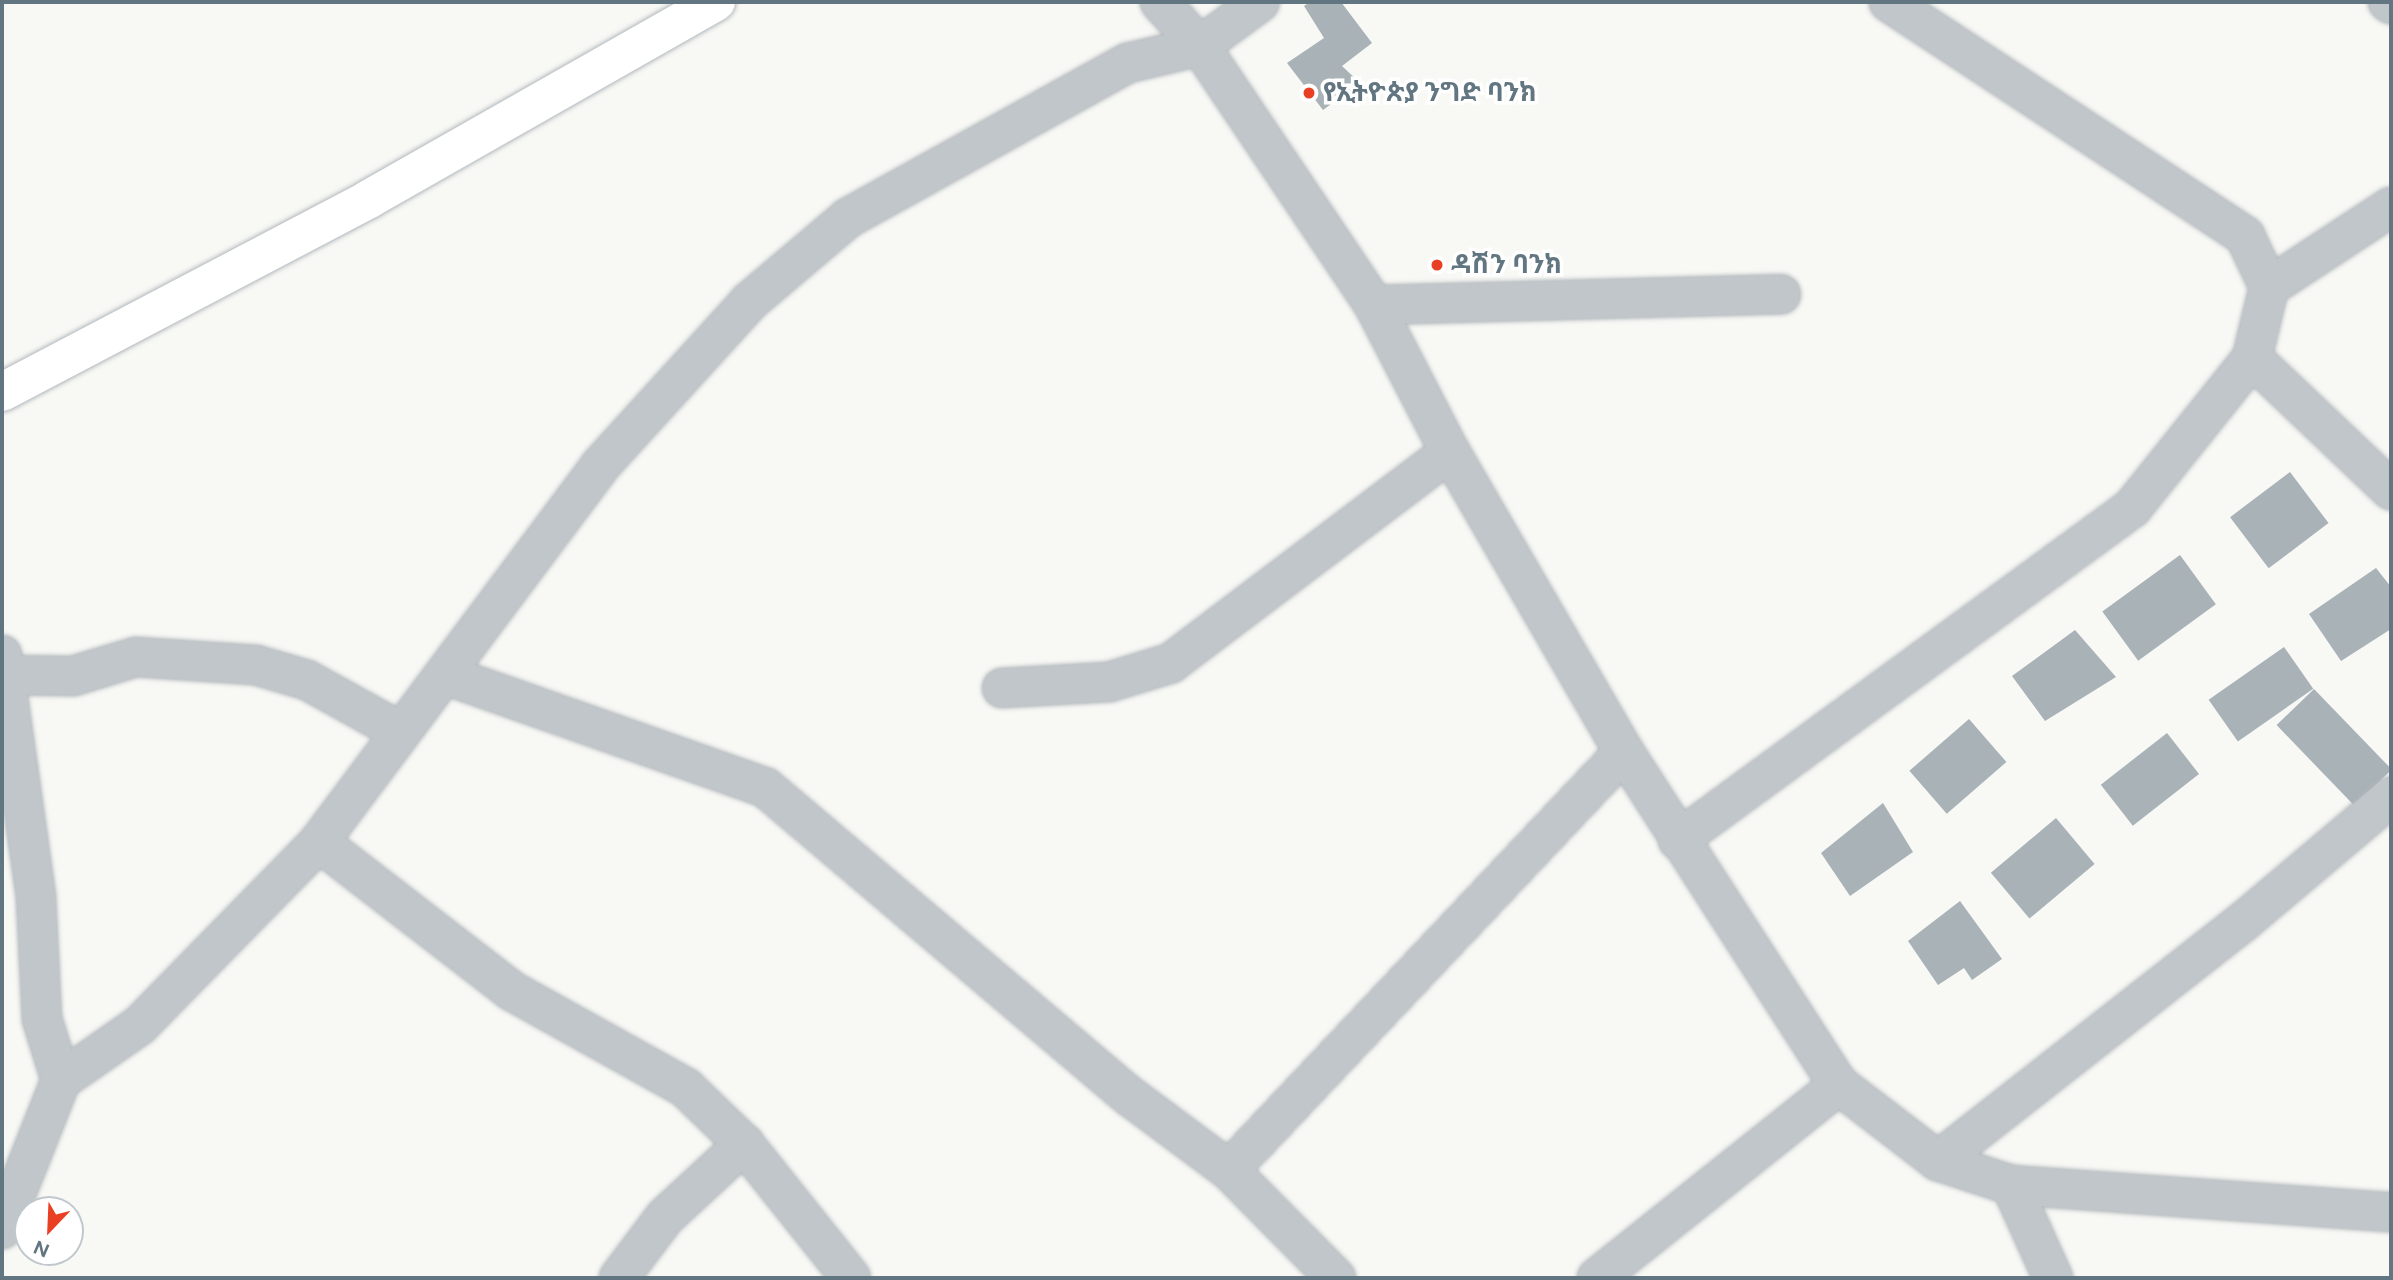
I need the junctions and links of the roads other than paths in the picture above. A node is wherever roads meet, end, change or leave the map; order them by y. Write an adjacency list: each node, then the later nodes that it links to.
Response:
1 (716, 2): 11 (main road)
2 (1160, 2): 5 (street)
3 (1260, 2): 5 (street)
4 (1889, 2): 7 (street)
5 (1200, 46): 9 (street); 15 (street)
6 (2391, 207): 7 (street)
7 (2269, 287): 10 (street)
8 (1781, 294): 9 (street)
9 (1374, 305): 12 (street)
10 (2252, 358): 13 (street); 20 (street)
11 (2, 392)
12 (1450, 452): 16 (street); 18 (street)
13 (2391, 489)
14 (3, 665): 17 (street); 22 (street)
15 (446, 675): 17 (street); 26 (street)
16 (1002, 688)
17 (401, 732): 21 (street)
18 (1624, 752): 20 (street); 26 (street)
19 (2391, 797): 25 (street)
20 (1678, 840): 23 (street)
21 (319, 842): 22 (street); 24 (street)
22 (61, 1080): 29 (street)
23 (1839, 1085): 25 (street); 33 (street)
24 (744, 1144): 30 (street); 31 (street)
25 (1938, 1161): 27 (street)
26 (1229, 1170): 32 (street)
27 (2011, 1185): 28 (street); 34 (street)
28 (2391, 1212)
29 (2, 1229)
30 (619, 1278)
31 (851, 1278)
32 (1336, 1278)
33 (1597, 1278)
34 (2053, 1278)

